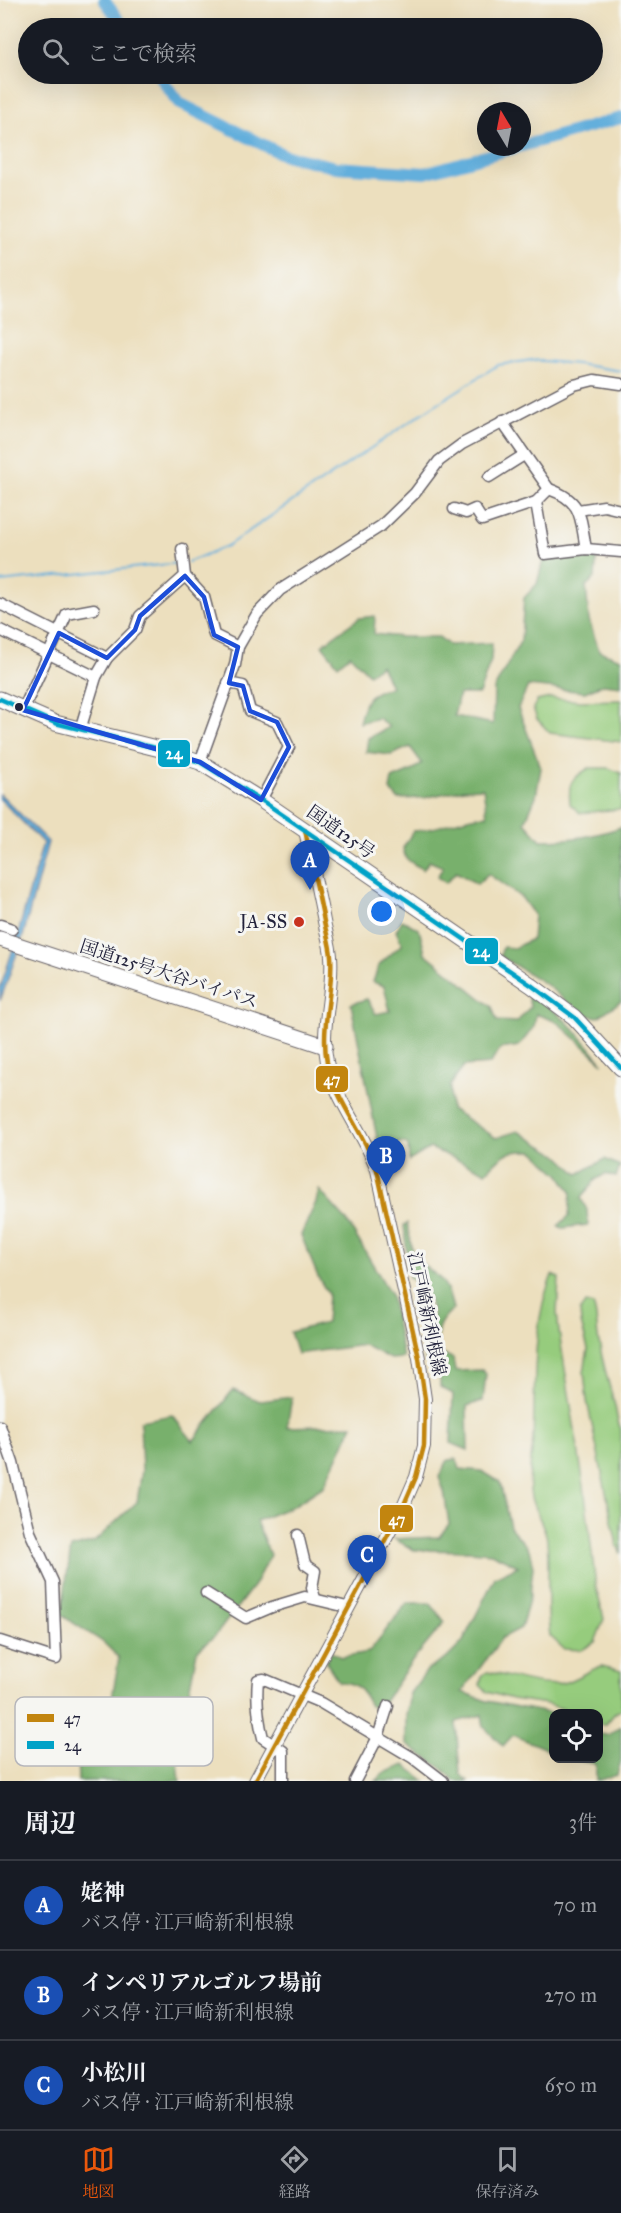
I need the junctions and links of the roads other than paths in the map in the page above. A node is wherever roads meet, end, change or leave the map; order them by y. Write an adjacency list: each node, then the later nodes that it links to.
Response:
1 (621, 384): 2 (street)
2 (501, 422): 3 (street); 18 (street)
3 (524, 455): 4 (street); 5 (street)
4 (489, 477)
5 (549, 489): 6 (street); 8 (street)
6 (536, 502): 7 (street); 11 (street)
7 (454, 509)
8 (578, 510): 9 (street); 11 (street)
9 (621, 510)
10 (182, 549): 13 (street)
11 (585, 549): 12 (street)
12 (621, 552)
13 (185, 576): 18 (street); 20 (street)
14 (0, 604): 17 (street)
15 (94, 609): 17 (street)
16 (0, 630): 19 (street)
17 (59, 633): 19 (street); 20 (street)
18 (238, 647): 22 (street)
19 (49, 653): 21 (street); 24 (street)
20 (107, 658): 21 (street)
21 (96, 677): 25 (street)
22 (228, 683): 26 (street); 27 (street)
23 (0, 699): 24 (highway, 国道125号)
24 (23, 710): 25 (highway, 国道125号)
25 (80, 730): 26 (highway, 国道125号)
26 (200, 762): 27 (highway, 国道125号)
27 (261, 800): 28 (highway, 国道125号)
28 (305, 830): 31 (main road, 江戸崎新利根線); 32 (highway, 国道125号)
29 (0, 925): 30 (street)
30 (6, 934): 31 (highway, 国道125号大谷バイパス)
31 (326, 1046): 37 (main road, 江戸崎新利根線)
32 (621, 1068)
33 (0, 1426): 38 (street)
34 (298, 1535): 36 (street)
35 (206, 1593): 36 (street)
36 (315, 1598): 37 (street)
37 (347, 1607): 39 (main road, 江戸崎新利根線)
38 (0, 1641)
39 (302, 1694): 41 (street); 42 (main road, 江戸崎新利根線); 42 (street)
40 (388, 1706): 41 (street)
41 (378, 1737): 45 (street); 46 (street)
42 (274, 1746): 43 (main road, 江戸崎新利根線); 44 (street)
43 (255, 1781)
44 (284, 1781)
45 (355, 1781)
46 (443, 1781)

